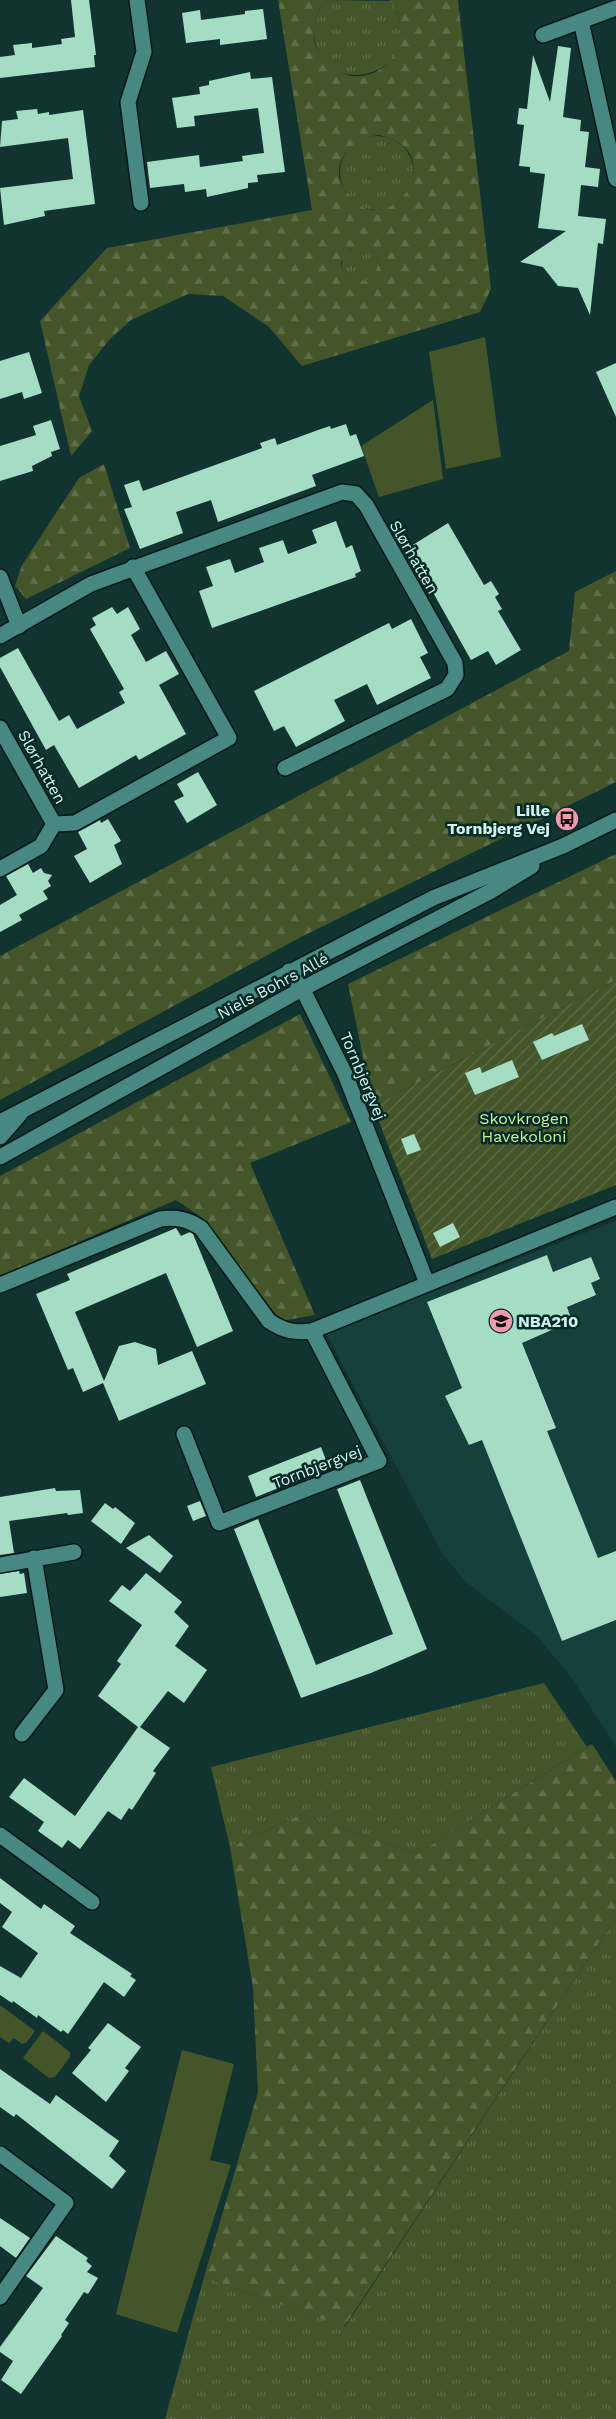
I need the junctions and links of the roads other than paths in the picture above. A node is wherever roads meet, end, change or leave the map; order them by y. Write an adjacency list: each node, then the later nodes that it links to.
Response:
1 (137, 0): 7 (street)
2 (616, 8): 3 (street)
3 (581, 21): 4 (street); 5 (street)
4 (543, 35)
5 (609, 124): 6 (street)
6 (616, 179)
7 (142, 203)
8 (133, 567): 10 (street, Slørhatten); 13 (street, Slørhatten); 15 (street, Slørhatten)
9 (0, 578): 10 (street)
10 (19, 626): 11 (street, Slørhatten)
11 (0, 636)
12 (0, 728): 15 (street, Slørhatten)
13 (285, 768)
14 (616, 820): 16 (street, Niels Bohrs Allé)
15 (54, 824): 17 (street, Slørhatten)
16 (563, 846): 18 (street, Niels Bohrs Allé); 19 (street, Niels Bohrs Allé)
17 (0, 869)
18 (289, 971): 19 (street, Tornbjergvej); 20 (street, Niels Bohrs Allé)
19 (302, 989): 23 (street, Niels Bohrs Allé); 25 (street, Tornbjergvej)
20 (24, 1109): 21 (street, Niels Bohrs Allé); 22 (street)
21 (0, 1122)
22 (0, 1137)
23 (0, 1157)
24 (616, 1207): 25 (street)
25 (427, 1283): 27 (street)
26 (0, 1285): 27 (street)
27 (312, 1330): 28 (street, Tornbjergvej)
28 (184, 1434)
29 (74, 1552): 30 (street)
30 (34, 1558): 31 (street); 32 (street)
31 (0, 1565)
32 (22, 1734)
33 (0, 1835): 34 (street)
34 (92, 1902)
35 (0, 2154): 36 (street)
36 (0, 2297)

